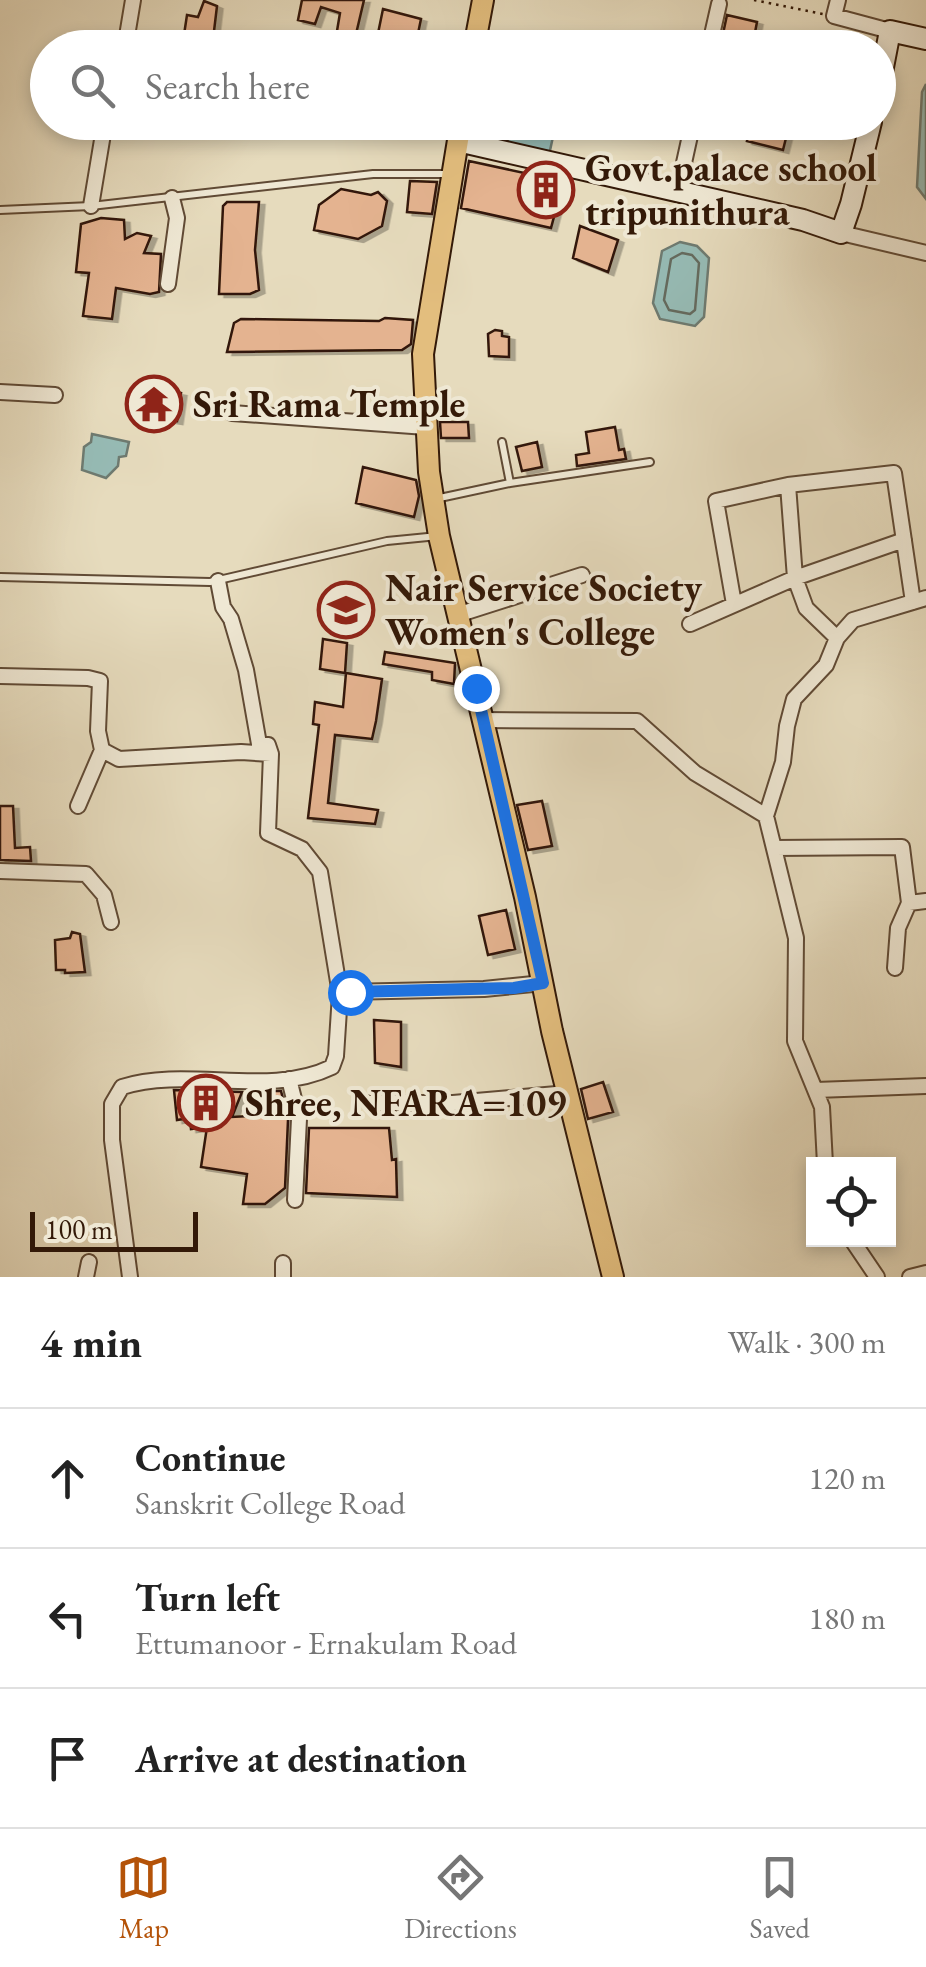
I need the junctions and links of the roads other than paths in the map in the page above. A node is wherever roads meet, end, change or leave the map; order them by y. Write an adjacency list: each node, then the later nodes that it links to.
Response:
1 (133, 0): 5 (street)
2 (483, 0): 6 (main road)
3 (838, 0): 8 (street)
4 (719, 4): 7 (street)
5 (130, 30)
6 (477, 30)
7 (714, 30)
8 (890, 30)
9 (896, 32): 10 (street)
10 (926, 39)
11 (102, 140): 19 (street)
12 (459, 140): 16 (main road)
13 (490, 140): 17 (street)
14 (689, 140): 17 (street)
15 (867, 140): 21 (street)
16 (453, 174): 18 (lane); 27 (main road)
17 (678, 190): 21 (street)
18 (172, 198): 19 (lane); 23 (street)
19 (91, 206): 20 (lane)
20 (0, 210)
21 (841, 233): 22 (street)
22 (926, 253)
23 (168, 284)
24 (0, 392): 25 (street)
25 (55, 395)
26 (232, 412): 27 (street)
27 (426, 427): 32 (main road)
28 (502, 442): 30 (lane)
29 (650, 462): 30 (lane)
30 (510, 483): 32 (lane)
31 (788, 485): 34 (street); 37 (street); 40 (street)
32 (434, 499): 33 (main road)
33 (439, 536): 38 (lane); 41 (main road)
34 (904, 540): 37 (street); 39 (street)
35 (582, 576): 41 (street)
36 (0, 577): 38 (lane)
37 (794, 578): 40 (street); 43 (street)
38 (218, 581): 47 (street)
39 (920, 600): 43 (street)
40 (734, 604): 42 (street)
41 (457, 614): 45 (main road)
42 (690, 624)
43 (837, 638): 49 (street)
44 (0, 676): 46 (street)
45 (482, 720): 49 (street); 56 (main road)
46 (102, 750): 47 (street); 48 (street)
47 (271, 754): 57 (street)
48 (78, 806)
49 (766, 816): 50 (street)
50 (774, 848): 53 (street); 60 (street)
51 (0, 872): 54 (street)
52 (926, 901): 53 (street)
53 (909, 903): 55 (street)
54 (111, 922)
55 (895, 968)
56 (543, 983): 57 (street); 61 (main road)
57 (340, 994): 58 (street)
58 (289, 1079): 64 (street); 67 (street)
59 (926, 1086): 60 (street)
60 (816, 1090): 63 (street)
61 (568, 1093): 62 (street); 68 (main road)
62 (370, 1103)
63 (825, 1157)
64 (295, 1200)
65 (857, 1247): 69 (street)
66 (926, 1273): 70 (street)
67 (130, 1277)
68 (613, 1277)
69 (877, 1277)
70 (910, 1277)

